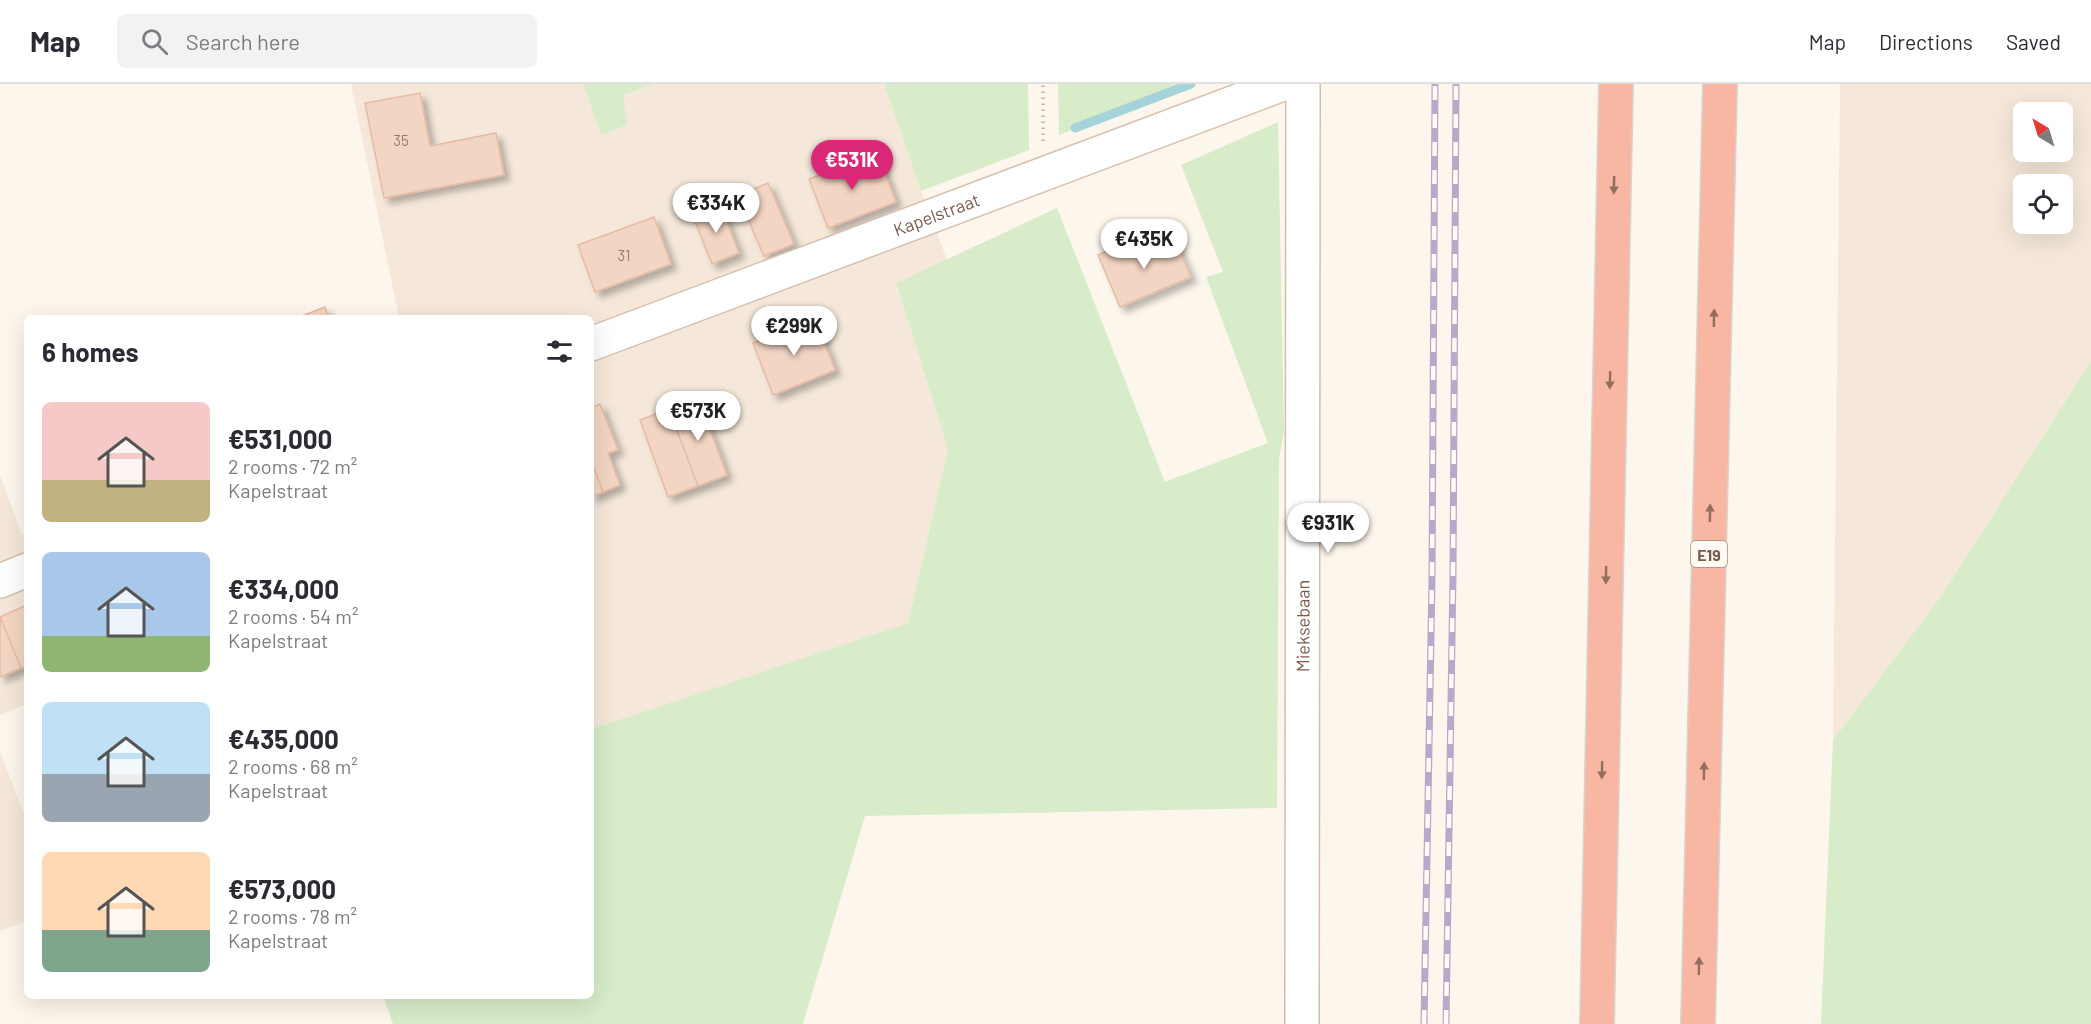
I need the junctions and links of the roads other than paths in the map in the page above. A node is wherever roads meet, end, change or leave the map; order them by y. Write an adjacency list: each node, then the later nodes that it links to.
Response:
1 (1283, 84): 5 (street, Kapelstraat)
2 (1303, 84): 8 (street, Mieksebaan)
3 (1616, 84): 9 (highway, one-way to 9)
4 (1720, 84): 10 (highway, E19, one-way to 4)
5 (594, 343)
6 (24, 571): 7 (street)
7 (0, 580)
8 (1302, 1024)
9 (1597, 1024)
10 (1698, 1024)

